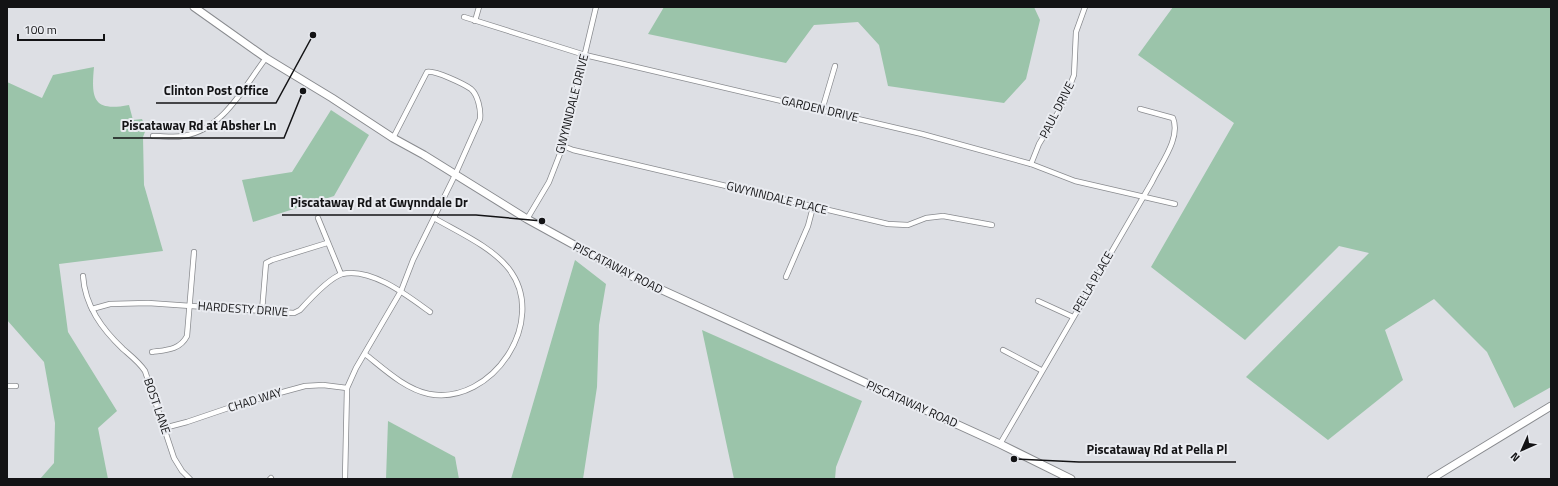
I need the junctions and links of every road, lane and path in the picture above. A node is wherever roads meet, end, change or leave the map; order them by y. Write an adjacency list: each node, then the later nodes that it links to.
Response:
1 (194, 7): 8 (main road, PISCATAWAY ROAD)
2 (479, 7): 6 (street)
3 (596, 7): 7 (street, GWYNNDALE DRIVE)
4 (1085, 7): 15 (street, PAUL DRIVE)
5 (464, 18): 6 (street, GARDEN DRIVE)
6 (475, 21): 7 (street, GARDEN DRIVE)
7 (585, 55): 11 (street, GARDEN DRIVE); 14 (street, GWYNNDALE DRIVE)
8 (266, 58): 12 (street); 13 (main road, PISCATAWAY ROAD)
9 (835, 66): 11 (street)
10 (1140, 109): 17 (street, PELLA PLACE)
11 (822, 110): 15 (street, GARDEN DRIVE)
12 (153, 136)
13 (393, 138): 16 (main road, PISCATAWAY ROAD); 16 (street)
14 (563, 146): 19 (street, GWYNNDALE PLACE); 22 (street, GWYNNDALE DRIVE)
15 (1031, 164): 17 (street, GARDEN DRIVE)
16 (455, 175): 21 (street); 22 (main road, PISCATAWAY ROAD)
17 (1142, 197): 18 (street, GARDEN DRIVE); 35 (street, PELLA PLACE)
18 (1175, 204)
19 (813, 207): 23 (street, GWYNNDALE PLACE); 28 (street)
20 (318, 218): 24 (street)
21 (434, 218): 29 (street); 38 (street)
22 (527, 219): 45 (main road, PISCATAWAY ROAD)
23 (992, 225)
24 (327, 243): 26 (street); 33 (street)
25 (194, 252): 31 (street)
26 (341, 274): 29 (street); 33 (street, HARDESTY DRIVE)
27 (83, 276): 32 (street, BOST LANE)
28 (786, 276)
29 (401, 291): 34 (street); 38 (street)
30 (1038, 301): 35 (street)
31 (191, 306): 32 (street, HARDESTY DRIVE); 33 (street, HARDESTY DRIVE); 37 (street)
32 (92, 309): 44 (street, BOST LANE)
33 (262, 311)
34 (430, 312)
35 (1073, 317): 39 (street, PELLA PLACE)
36 (1003, 350): 39 (street)
37 (152, 352)
38 (365, 354): 42 (street)
39 (1041, 370): 45 (street, PELLA PLACE)
40 (7, 386): 41 (street)
41 (16, 386)
42 (347, 388): 44 (street, CHAD WAY); 47 (street)
43 (1551, 406): 49 (main road)
44 (164, 428): 46 (street, BOST LANE)
45 (1000, 444): 48 (main road, PISCATAWAY ROAD)
46 (190, 479)
47 (345, 479)
48 (1071, 479)
49 (1431, 479)

